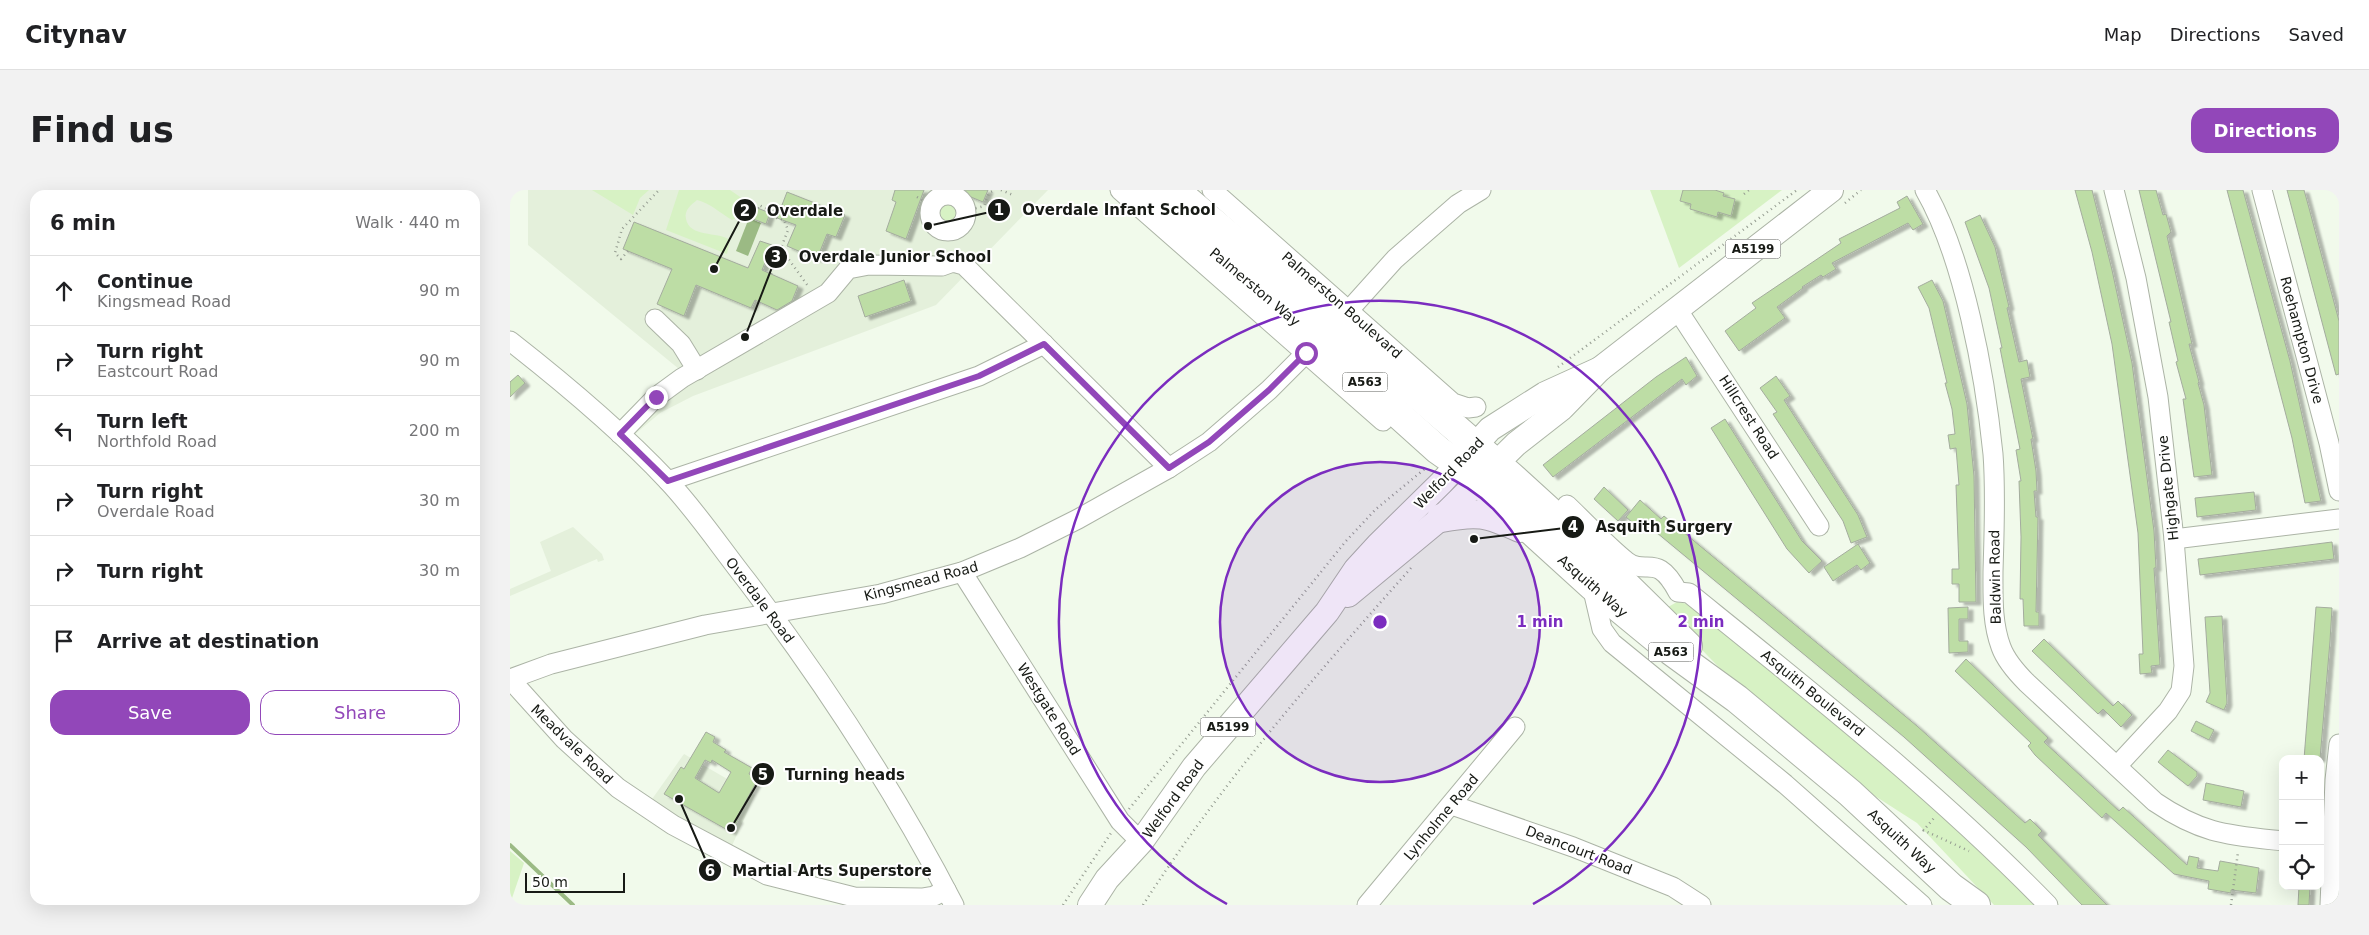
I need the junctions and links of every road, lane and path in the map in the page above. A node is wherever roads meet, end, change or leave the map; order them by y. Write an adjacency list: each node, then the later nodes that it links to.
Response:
1 (659, 190): 23 (path)
2 (995, 190): 20 (path)
3 (1001, 190): 16 (path)
4 (1120, 190): 34 (street)
5 (1142, 190): 38 (highway, Palmerston Way / A563)
6 (1175, 190): 30 (highway, Palmerston Way / A563)
7 (1212, 190): 30 (street, Palmerston Boulevard)
8 (1480, 190): 17 (street)
9 (1749, 190): 15 (path)
10 (1797, 190): 37 (path)
11 (1831, 190): 29 (main road, Welford Road / A5199)
12 (1925, 190): 65 (street, Baldwin Road)
13 (2114, 190): 53 (street, Highgate Drive)
14 (2262, 190): 47 (street, Roehampton Drive)
15 (1744, 194)
16 (1013, 195)
17 (1453, 197): 30 (street)
18 (769, 202): 21 (path)
19 (758, 208): 21 (path)
20 (966, 211): 22 (street); 22 (street)
21 (773, 212): 25 (path)
22 (954, 230): 26 (street)
23 (628, 250)
24 (771, 252): 25 (path)
25 (779, 254): 27 (path); 28 (path)
26 (958, 264): 28 (street); 33 (street)
27 (771, 274)
28 (817, 300): 36 (street)
29 (1677, 309): 35 (main road, Welford Road / A5199); 51 (street, Hillcrest Road)
30 (1342, 318): 38 (highway); 39 (street, Palmerston Boulevard); 42 (highway, Palmerston Way / A563)
31 (655, 319): 36 (street)
32 (510, 340): 41 (street, Overdale Road)
33 (1044, 344): 44 (street); 46 (street)
34 (1306, 353): 40 (street); 44 (street, Kingsmead Road)
35 (1600, 369): 42 (main road, Welford Road / A5199); 45 (main road, Welford Road / A5199)
36 (697, 370): 41 (street)
37 (1554, 370)
38 (1368, 386): 42 (highway, Palmerston Way / A563)
39 (1476, 407)
40 (1383, 421)
41 (620, 434): 46 (street, Overdale Road)
42 (1466, 455): 45 (highway, Asquith Way / A563); 58 (main road, Welford Road / A5199)
43 (1428, 466): 68 (path)
44 (1169, 468): 55 (street, Kingsmead Road)
45 (1487, 473): 49 (main road, Welford Road / A5199); 52 (highway, Asquith Way / A563); 60 (highway, Asquith Way / A563)
46 (668, 481): 59 (street, Overdale Road)
47 (2339, 491)
48 (1567, 505): 57 (street)
49 (1441, 518): 52 (highway, A563); 58 (main road, Welford Road / A5199)
50 (2339, 519): 53 (street)
51 (1819, 526)
52 (1534, 535): 56 (highway, Asquith Way / A563)
53 (2174, 539): 65 (street, Highgate Drive)
54 (1414, 564): 79 (path)
55 (962, 572): 59 (street, Kingsmead Road); 68 (street, Westgate Road)
56 (1592, 586): 62 (highway, Asquith Way / A563); 82 (street)
57 (1678, 592): 60 (street); 67 (street, Asquith Boulevard)
58 (1327, 612): 73 (main road, Welford Road / A5199)
59 (772, 615): 61 (street, Kingsmead Road); 75 (street, Overdale Road)
60 (1658, 616): 62 (highway, Asquith Way / A563)
61 (510, 679): 75 (street, Meadvale Road)
62 (1737, 698): 74 (highway, Asquith Way / A563)
63 (1515, 727): 66 (street, Lynholme Road)
64 (2339, 744): 72 (street)
65 (2117, 766): 70 (street, Baldwin Road)
66 (1452, 805): 80 (street, Lynholme Road); 81 (street, Deancourt Road)
67 (1946, 806): 69 (path); 84 (street, Asquith Boulevard)
68 (1120, 821): 73 (street, Westgate Road); 76 (path)
69 (1920, 834)
70 (2240, 836): 71 (street, Baldwin Road); 85 (path)
71 (2279, 840)
72 (2331, 843): 86 (street)
73 (1138, 845): 77 (main road, Welford Road / A5199); 78 (main road, Welford Road / A5199)
74 (1957, 896): 83 (highway, Asquith Way / A563)
75 (950, 897)
76 (1063, 905)
77 (1090, 905)
78 (1110, 905)
79 (1143, 905)
80 (1367, 905)
81 (1701, 905)
82 (1922, 905)
83 (1976, 905)
84 (2048, 905)
85 (2231, 905)
86 (2330, 905)

